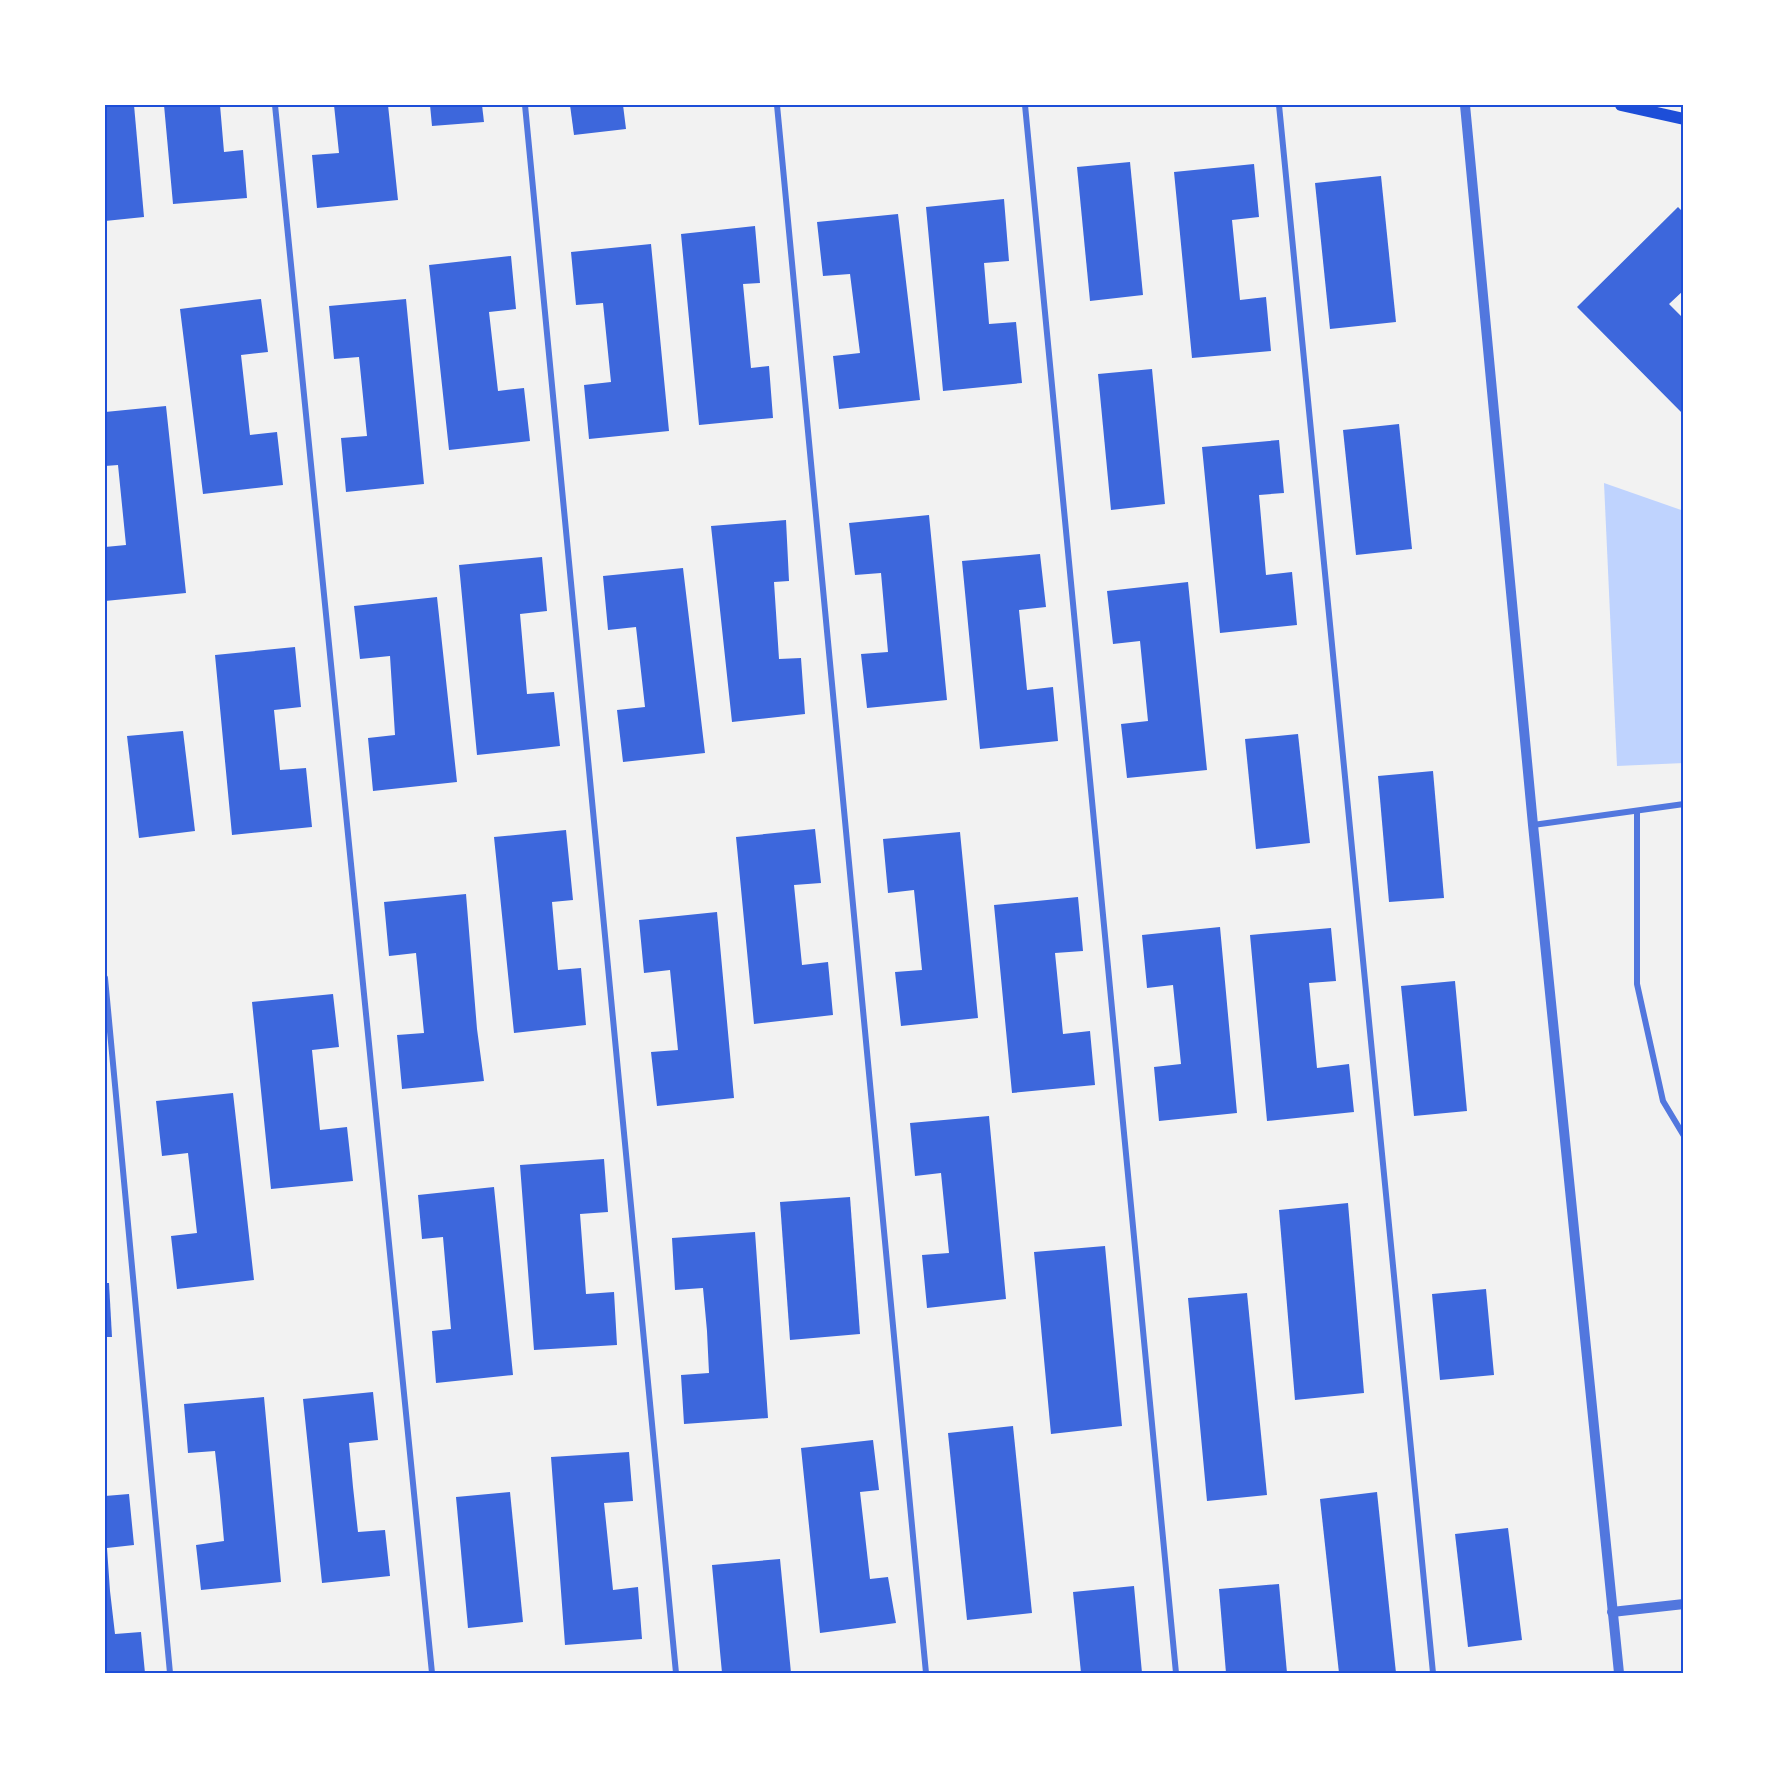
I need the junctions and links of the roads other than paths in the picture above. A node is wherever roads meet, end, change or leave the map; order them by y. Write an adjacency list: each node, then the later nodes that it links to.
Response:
1 (275, 105): 17 (street)
2 (525, 105): 18 (street)
3 (777, 105): 19 (street)
4 (1025, 105): 20 (street)
5 (1279, 105): 21 (street)
6 (1465, 105): 11 (street)
7 (1621, 105): 8 (main road)
8 (1684, 119)
9 (1684, 804): 10 (street)
10 (1637, 811): 11 (street); 13 (street)
11 (1533, 825): 15 (street)
12 (105, 978): 16 (street)
13 (1684, 1136)
14 (1684, 1604): 15 (street)
15 (1612, 1612): 22 (street)
16 (170, 1673)
17 (432, 1673)
18 (676, 1673)
19 (926, 1673)
20 (1176, 1673)
21 (1433, 1673)
22 (1619, 1673)

